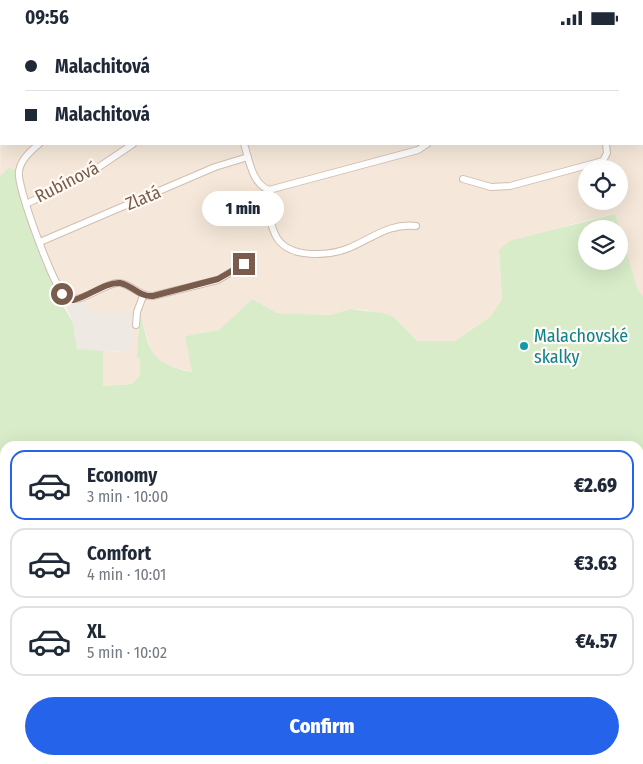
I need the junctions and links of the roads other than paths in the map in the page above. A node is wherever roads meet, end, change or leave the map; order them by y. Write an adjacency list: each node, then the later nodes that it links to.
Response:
1 (38, 145): 9 (street, Rubínová)
2 (132, 145): 9 (street, Rubínová)
3 (244, 145): 6 (street)
4 (426, 145): 8 (street)
5 (606, 145): 7 (street)
6 (248, 157): 8 (street); 11 (street, Zlatá)
7 (464, 179)
8 (267, 189): 10 (street)
9 (26, 204): 11 (street, Rubínová)
10 (416, 226)
11 (40, 242): 13 (street, Rubínová)
12 (244, 264): 13 (street)
13 (143, 296): 14 (street)
14 (136, 325)

